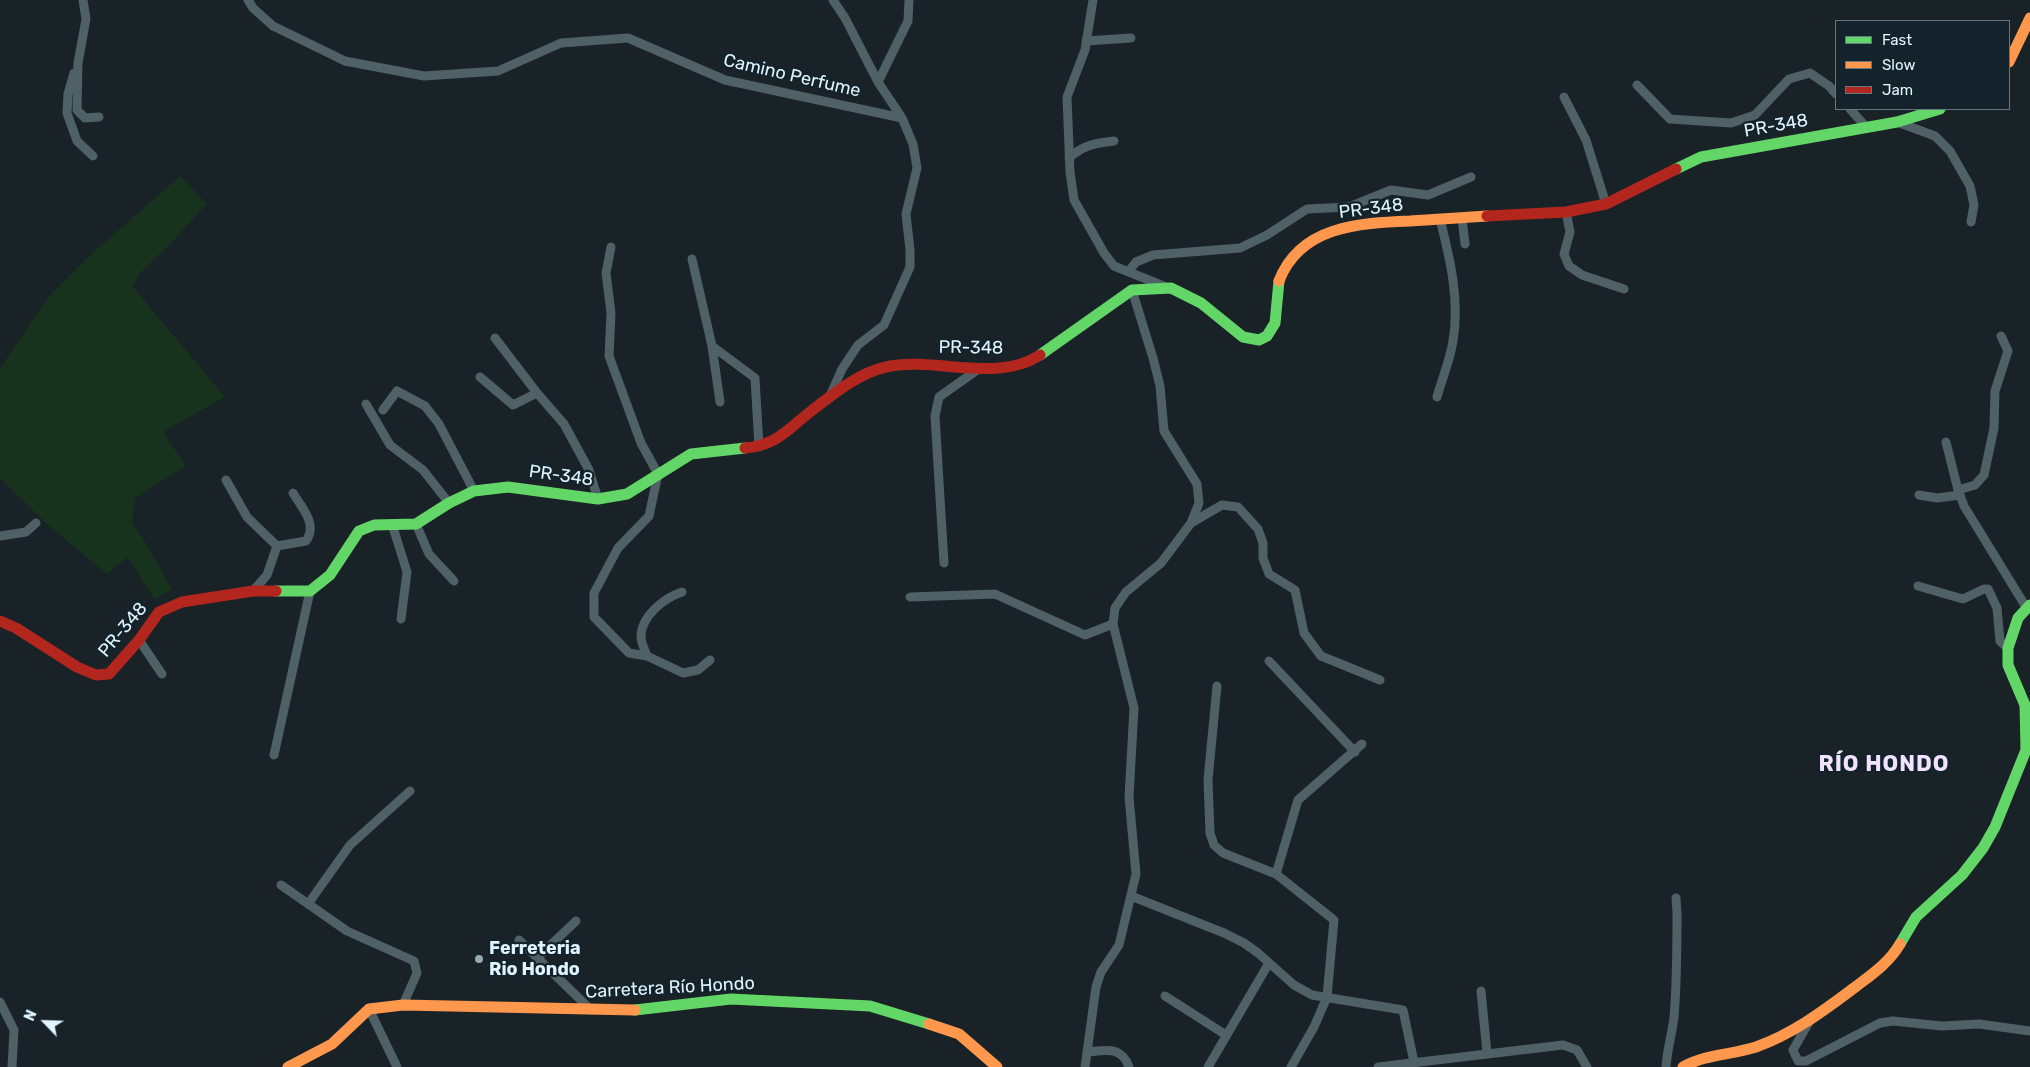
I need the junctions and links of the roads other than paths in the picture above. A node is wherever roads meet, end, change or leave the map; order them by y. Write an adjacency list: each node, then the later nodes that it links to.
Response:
1 (83, 0): 10 (street)
2 (248, 0): 18 (street, Camino Perfume)
3 (833, 0): 11 (street)
4 (909, 0): 11 (street)
5 (1093, 0): 8 (street)
6 (2030, 18): 9 (street)
7 (1131, 38): 8 (street)
8 (1086, 41): 23 (street)
9 (2010, 60)
10 (78, 63): 17 (street); 22 (street)
11 (878, 82): 18 (street)
12 (1637, 85): 13 (street)
13 (1835, 93)
14 (1564, 97): 25 (street)
15 (1851, 110): 20 (street)
16 (1937, 110): 19 (street, PR-348 / PR-348)
17 (99, 117)
18 (902, 118): 44 (street)
19 (1897, 122): 20 (street, PR-348 / PR-348); 29 (street)
20 (1866, 127): 25 (street, PR-348 / PR-348)
21 (1114, 141): 23 (street)
22 (93, 156)
23 (1069, 158): 33 (street)
24 (1471, 177): 33 (street)
25 (1606, 204): 26 (street, PR-348 / PR-348)
26 (1566, 212): 27 (street, PR-348 / PR-348); 35 (street)
27 (1462, 218): 28 (street, PR-348 / PR-348); 30 (street)
28 (1440, 220): 34 (street, PR-348 / PR-348); 43 (street)
29 (1971, 222)
30 (1465, 244)
31 (611, 247): 50 (street)
32 (692, 259): 39 (street)
33 (1129, 271): 34 (street)
34 (1171, 288): 36 (street, PR-348 / PR-348)
35 (1624, 289)
36 (1132, 290): 40 (street, PR-348 / PR-348); 59 (street)
37 (2000, 336): 54 (street)
38 (495, 338): 42 (street)
39 (712, 346): 45 (street); 49 (street)
40 (980, 368): 44 (street, PR-348 / PR-348); 64 (street)
41 (480, 377): 42 (street)
42 (537, 393): 56 (street)
43 (1437, 397)
44 (829, 398): 49 (street, PR-348 / PR-348)
45 (720, 402)
46 (366, 404): 57 (street)
47 (383, 410): 52 (street)
48 (1946, 442): 54 (street)
49 (758, 447): 50 (street, PR-348 / PR-348)
50 (658, 474): 56 (street, PR-348 / PR-348); 77 (street)
51 (226, 480): 63 (street)
52 (474, 491): 56 (street, PR-348 / PR-348); 57 (street, PR-348 / PR-348)
53 (293, 493): 63 (street)
54 (1959, 493): 55 (street); 71 (street)
55 (1919, 495)
56 (598, 499)
57 (450, 503): 61 (street, PR-348 / PR-348)
58 (36, 523): 62 (street)
59 (1191, 523): 74 (street); 81 (street)
60 (392, 524): 61 (street); 68 (street); 72 (street)
61 (416, 524): 65 (street)
62 (0, 536)
63 (277, 546): 67 (street)
64 (944, 563)
65 (454, 581)
66 (1918, 586): 76 (street)
67 (253, 591): 68 (street, PR-348 / PR-348); 75 (street, PR-348 / PR-348)
68 (310, 591): 86 (street)
69 (682, 592): 77 (street)
70 (910, 597): 74 (street)
71 (2028, 606): 76 (street)
72 (401, 619)
73 (0, 621): 75 (street, PR-348 / PR-348)
74 (1113, 624): 90 (street)
75 (139, 640): 80 (street)
76 (2008, 648): 83 (street)
77 (647, 656): 78 (street)
78 (710, 660)
79 (1270, 661): 85 (street)
80 (162, 674)
81 (1380, 680)
82 (1217, 686): 88 (street)
83 (2028, 709): 104 (street)
84 (1362, 744): 85 (street)
85 (1355, 752): 88 (street)
86 (274, 755)
87 (410, 791): 92 (street)
88 (1276, 874): 99 (street)
89 (281, 885): 92 (street)
90 (1131, 896): 96 (street); 107 (street)
91 (1676, 898): 120 (street)
92 (308, 904): 101 (street)
93 (576, 921): 95 (street)
94 (519, 940): 95 (street)
95 (537, 958): 103 (street)
96 (1269, 963): 99 (street); 106 (street)
97 (1481, 991): 108 (street)
98 (1164, 996): 106 (street)
99 (1327, 997): 109 (street); 117 (street)
100 (0, 1002): 110 (street)
101 (403, 1005): 102 (street, Carretera Río Hondo); 103 (street, Carretera Río Hondo)
102 (369, 1008): 111 (street); 112 (street)
103 (591, 1010): 113 (street, Carretera Río Hondo)
104 (1809, 1022): 105 (street); 121 (street)
105 (2030, 1031)
106 (1226, 1035): 116 (street)
107 (1088, 1052): 114 (street); 115 (street)
108 (1487, 1053): 109 (street); 119 (street)
109 (1414, 1062): 118 (street)
110 (12, 1067)
111 (288, 1067)
112 (397, 1067)
113 (996, 1067)
114 (1085, 1067)
115 (1129, 1067)
116 (1208, 1067)
117 (1291, 1067)
118 (1378, 1067)
119 (1587, 1067)
120 (1666, 1067)
121 (1683, 1067)

